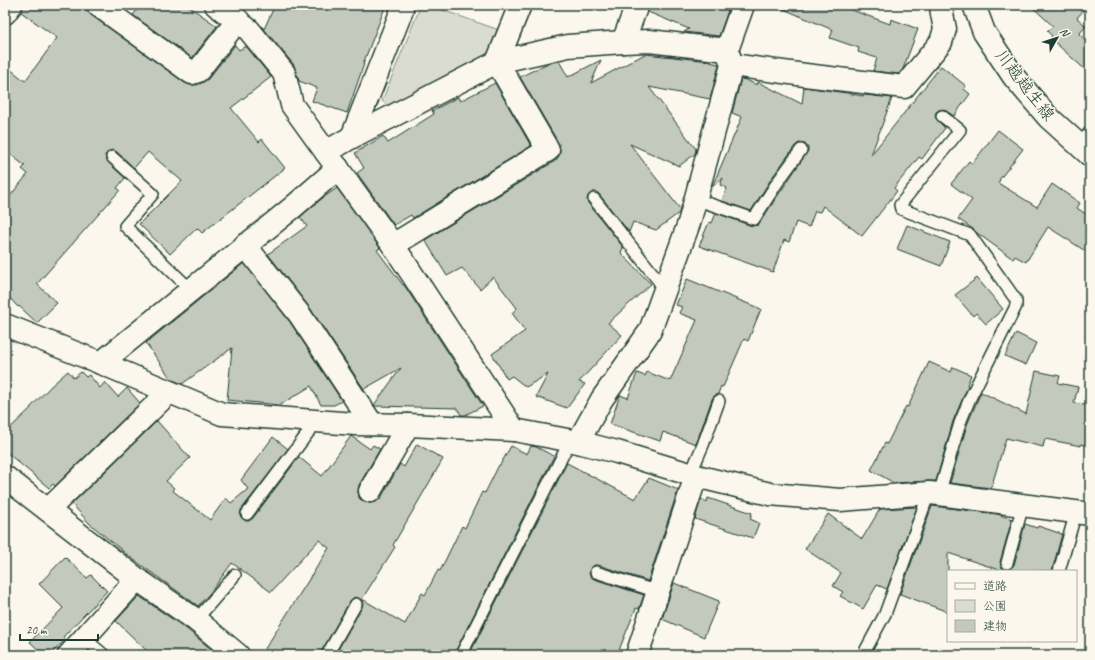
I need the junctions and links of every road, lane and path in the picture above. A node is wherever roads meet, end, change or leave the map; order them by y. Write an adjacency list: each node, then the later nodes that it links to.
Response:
1 (11, 5): 10 (street)
2 (98, 5): 11 (street)
3 (216, 5): 11 (street)
4 (400, 5): 16 (street)
5 (520, 5): 14 (street)
6 (637, 5): 12 (street)
7 (743, 5): 13 (street)
8 (941, 5): 13 (street)
9 (974, 5): 17 (street, 川越越生線)
10 (5, 13)
11 (238, 20): 20 (street)
12 (623, 42): 13 (street); 14 (street)
13 (729, 57): 22 (street)
14 (497, 62): 16 (street); 23 (street)
15 (942, 116): 39 (lane)
16 (352, 137): 20 (street)
17 (1086, 144)
18 (801, 150): 22 (lane)
19 (112, 157): 26 (lane)
20 (332, 160): 23 (street); 24 (street)
21 (594, 199): 25 (lane)
22 (695, 199): 25 (street)
23 (393, 244): 34 (street)
24 (245, 245): 26 (street); 32 (street)
25 (665, 289): 35 (street)
26 (191, 290): 28 (street)
27 (5, 325): 28 (street)
28 (101, 363): 29 (street)
29 (169, 392): 31 (street); 41 (street)
30 (720, 401): 36 (lane)
31 (317, 421): 32 (street); 43 (lane)
32 (372, 424): 33 (street)
33 (408, 425): 34 (street); 38 (street)
34 (514, 430): 35 (street)
35 (574, 441): 36 (street); 57 (lane)
36 (693, 476): 39 (street); 49 (street)
37 (5, 477): 41 (street)
38 (370, 491)
39 (934, 494): 40 (street); 59 (lane)
40 (1023, 505): 42 (street); 44 (lane)
41 (48, 510): 48 (street)
42 (1083, 513): 45 (lane)
43 (247, 514)
44 (1007, 563)
45 (1059, 570)
46 (596, 572): 49 (lane)
47 (235, 575): 51 (lane)
48 (137, 579): 51 (street); 52 (street)
49 (658, 592): 58 (street)
50 (356, 604): 56 (lane)
51 (196, 620): 55 (street)
52 (84, 638): 53 (street); 54 (lane)
53 (69, 655)
54 (104, 655)
55 (238, 655)
56 (326, 655)
57 (461, 655)
58 (637, 655)
59 (863, 655)

